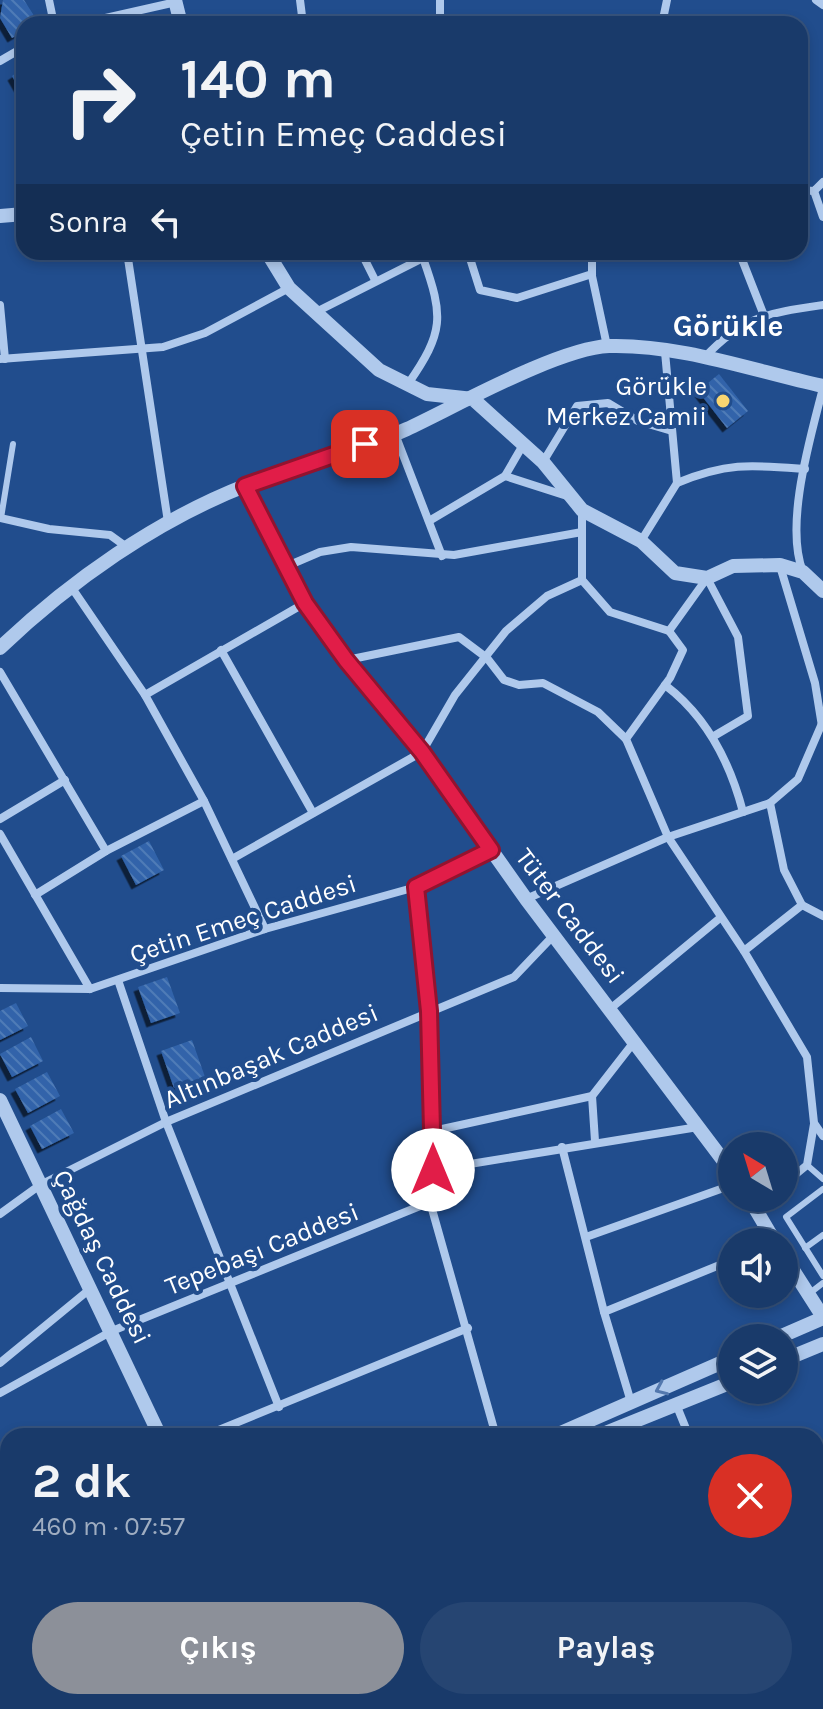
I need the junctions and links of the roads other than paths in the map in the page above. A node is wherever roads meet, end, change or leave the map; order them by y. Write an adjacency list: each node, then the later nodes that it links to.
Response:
1 (816, 0): 3 (street)
2 (175, 1): 4 (street)
3 (823, 5)
4 (112, 16)
5 (823, 182): 7 (street)
6 (808, 191): 7 (street)
7 (814, 191): 8 (street)
8 (823, 217)
9 (128, 260): 25 (street)
10 (272, 260): 19 (street)
11 (365, 260): 18 (street)
12 (416, 260): 18 (street)
13 (427, 260): 29 (street)
14 (471, 260): 17 (street)
15 (592, 260): 17 (street)
16 (742, 260): 23 (street)
17 (592, 274): 24 (street)
18 (375, 280): 22 (street)
19 (289, 288): 22 (street); 25 (street)
20 (0, 305): 27 (street)
21 (823, 305): 23 (street)
22 (316, 312): 29 (street)
23 (763, 313): 28 (street)
24 (607, 346): 26 (street); 31 (street)
25 (144, 349): 27 (street); 45 (street)
26 (665, 352): 28 (street); 32 (street)
27 (2, 359)
28 (703, 359): 30 (street)
29 (408, 384): 31 (street)
30 (823, 387): 37 (street)
31 (473, 399): 33 (street); 35 (street)
32 (672, 431): 36 (street); 39 (street)
33 (395, 434): 40 (street); 44 (street)
34 (13, 444): 43 (lane)
35 (523, 445): 36 (street); 38 (street)
36 (543, 462): 41 (street)
37 (805, 469): 39 (street); 52 (street)
38 (505, 476): 41 (street); 44 (street)
39 (677, 483): 47 (street)
40 (245, 486): 45 (street); 51 (street, Tüter Caddesi)
41 (568, 496): 42 (street)
42 (582, 510): 46 (street); 47 (street)
43 (0, 518): 48 (street)
44 (429, 521): 49 (street)
45 (169, 523): 48 (street)
46 (582, 532): 49 (street); 54 (street)
47 (641, 541): 53 (street)
48 (128, 548): 55 (street)
49 (442, 556): 51 (street)
50 (780, 565): 52 (street); 53 (street); 66 (street)
51 (284, 567): 57 (street, Tüter Caddesi)
52 (803, 572): 56 (street)
53 (707, 578): 58 (street); 67 (street)
54 (582, 580): 58 (street); 61 (street)
55 (72, 588): 59 (street); 65 (street)
56 (823, 591)
57 (305, 603): 60 (street); 62 (street, Tüter Caddesi)
58 (669, 631): 64 (street)
59 (0, 648)
60 (221, 650): 65 (street); 74 (street)
61 (487, 658): 62 (street); 68 (street); 69 (street)
62 (346, 660): 69 (street, Tüter Caddesi)
63 (0, 672): 70 (street)
64 (665, 685): 67 (street); 68 (street)
65 (145, 695): 71 (street)
66 (822, 725): 72 (street)
67 (714, 736): 73 (street)
68 (626, 739): 77 (street)
69 (422, 752): 74 (street); 78 (street, Tüter Caddesi)
70 (65, 780): 75 (street); 79 (street)
71 (204, 801): 79 (street); 80 (street)
72 (770, 803): 73 (street); 84 (street)
73 (743, 812): 77 (street)
74 (313, 813): 80 (street)
75 (0, 819)
76 (0, 834): 82 (street)
77 (668, 837): 83 (street); 86 (street)
78 (491, 850): 81 (street, Çetin Emeç Caddesi); 83 (street, Tüter Caddesi)
79 (106, 851): 82 (street)
80 (232, 859): 87 (street)
81 (416, 887): 87 (street, Çetin Emeç Caddesi); 94 (street)
82 (35, 895): 92 (street)
83 (526, 899): 88 (street, Tüter Caddesi)
84 (802, 905): 85 (street); 89 (street)
85 (823, 916)
86 (720, 918): 89 (street); 93 (street)
87 (265, 929): 90 (street, Çetin Emeç Caddesi)
88 (554, 935): 93 (street, Tüter Caddesi); 94 (street, Altınbaşak Caddesi)
89 (744, 951): 99 (street)
90 (118, 980): 92 (street, Çetin Emeç Caddesi); 98 (street)
91 (0, 988): 92 (street, Çetin Emeç Caddesi)
92 (90, 989)
93 (610, 1009): 95 (street, Tüter Caddesi)
94 (429, 1011): 98 (street, Altınbaşak Caddesi); 101 (street)
95 (635, 1042): 96 (street); 100 (street, Tüter Caddesi)
96 (592, 1096): 101 (street); 103 (street)
97 (0, 1100): 110 (street, Çağdaş Caddesi)
98 (166, 1122): 110 (street, Altınbaşak Caddesi); 121 (street)
99 (814, 1123): 102 (street); 106 (street)
100 (698, 1127): 103 (street); 105 (street, Tüter Caddesi)
101 (433, 1131): 107 (street)
102 (823, 1136)
103 (595, 1141): 104 (street)
104 (562, 1147): 107 (street); 116 (street)
105 (718, 1153)
106 (807, 1165): 108 (street); 109 (lane)
107 (433, 1170): 113 (street)
108 (798, 1172)
109 (823, 1179)
110 (40, 1185): 114 (street, Altınbaşak Caddesi); 123 (street, Çağdaş Caddesi)
111 (823, 1189): 117 (lane)
112 (718, 1190): 116 (street)
113 (430, 1202): 121 (street, Tepebaşı Caddesi); 127 (street)
114 (0, 1214)
115 (823, 1235): 117 (lane)
116 (586, 1237): 125 (street)
117 (805, 1248): 119 (lane)
118 (718, 1266): 125 (street)
119 (823, 1276)
120 (798, 1278): 124 (street)
121 (231, 1282): 129 (street, Tepebaşı Caddesi); 138 (street)
122 (823, 1283): 124 (lane)
123 (91, 1288): 129 (street, Çağdaş Caddesi); 132 (street)
124 (808, 1294): 126 (street)
125 (604, 1312): 136 (street)
126 (823, 1317): 128 (street)
127 (468, 1328): 138 (street); 141 (street)
128 (798, 1328)
129 (112, 1331): 135 (street, Tepebaşı Caddesi); 139 (street, Çağdaş Caddesi)
130 (823, 1344): 131 (street)
131 (798, 1354)
132 (0, 1363)
133 (718, 1364): 136 (street, one-way to 136)
134 (718, 1388): 137 (street)
135 (0, 1393)
136 (631, 1402): 142 (street)
137 (676, 1404): 143 (street); 144 (street)
138 (279, 1407): 140 (street)
139 (156, 1428)
140 (225, 1428)
141 (494, 1428)
142 (572, 1428)
143 (618, 1428)
144 (686, 1428)

